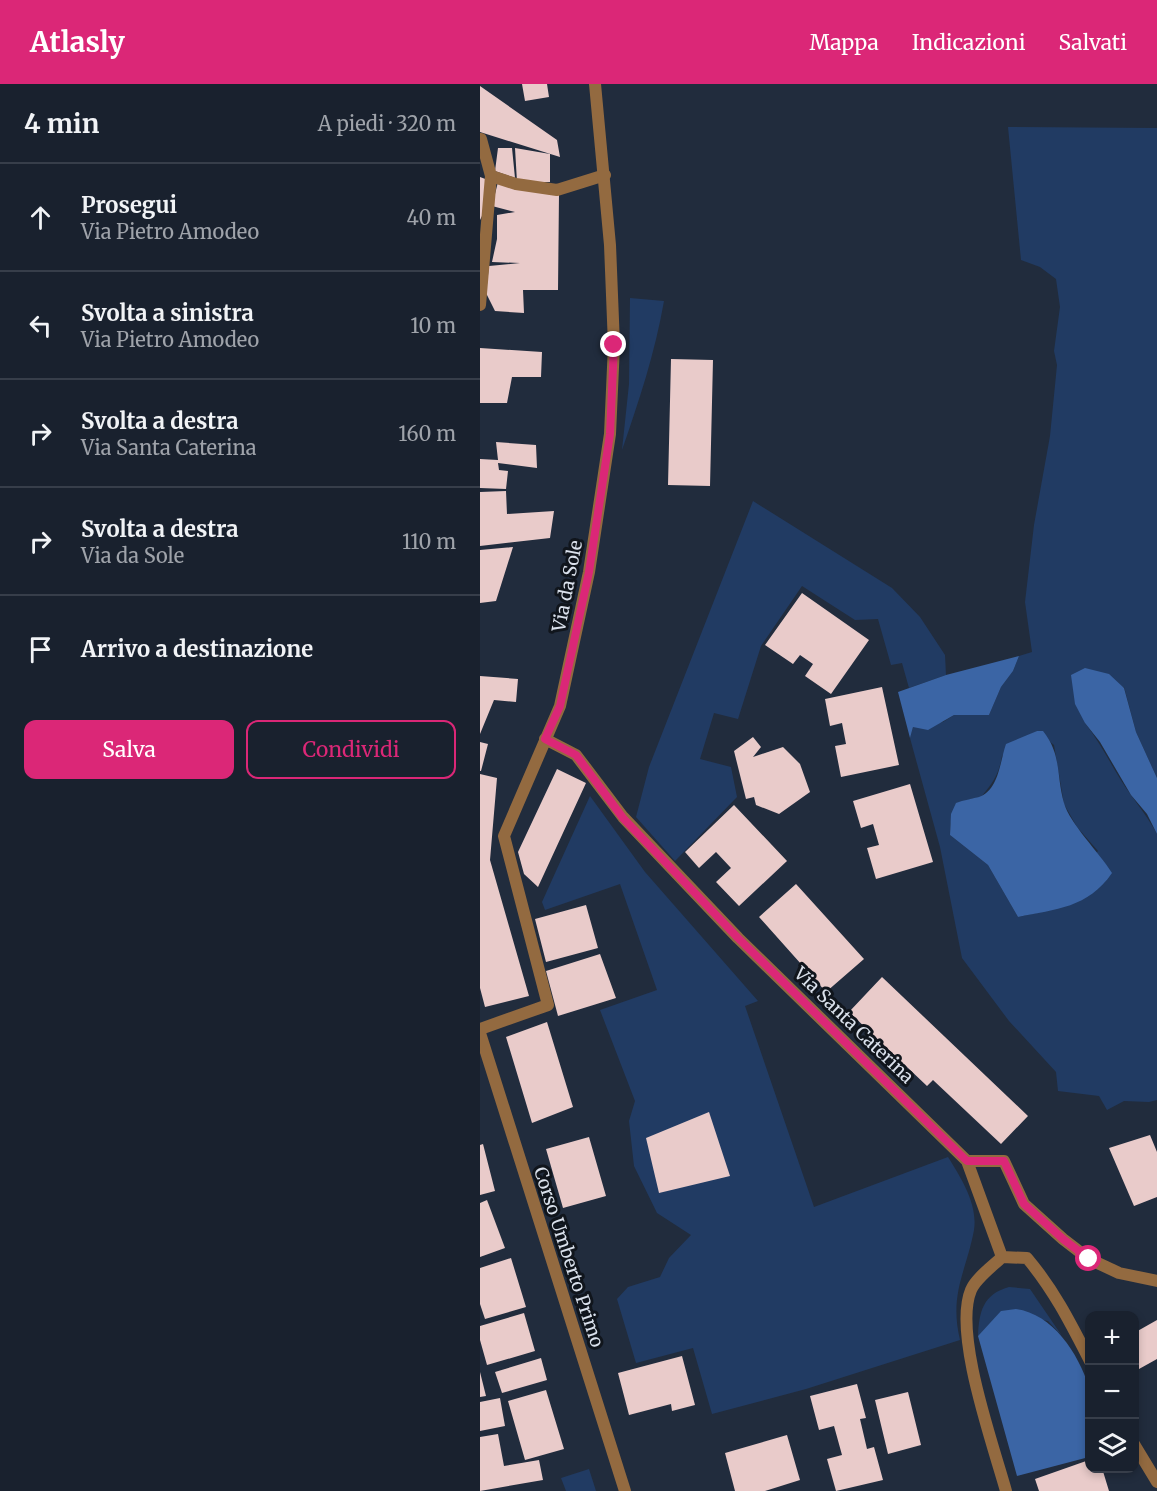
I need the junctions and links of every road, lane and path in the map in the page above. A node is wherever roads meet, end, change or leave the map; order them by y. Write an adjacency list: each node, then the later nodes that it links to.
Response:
1 (595, 84): 3 (street, Via da Sole)
2 (481, 139): 4 (street)
3 (605, 175): 4 (street); 6 (street, Via da Sole)
4 (491, 176): 5 (street)
5 (480, 305)
6 (545, 739): 7 (street, Via da Sole); 8 (street, Via Santa Caterina)
7 (480, 1031): 14 (street, Corso Umberto Primo)
8 (967, 1161): 9 (street, Via Santa Caterina); 10 (street)
9 (1002, 1257): 11 (street); 15 (street)
10 (1157, 1281)
11 (1085, 1353)
12 (1139, 1452): 13 (street)
13 (1157, 1482)
14 (625, 1491)
15 (1006, 1491)

